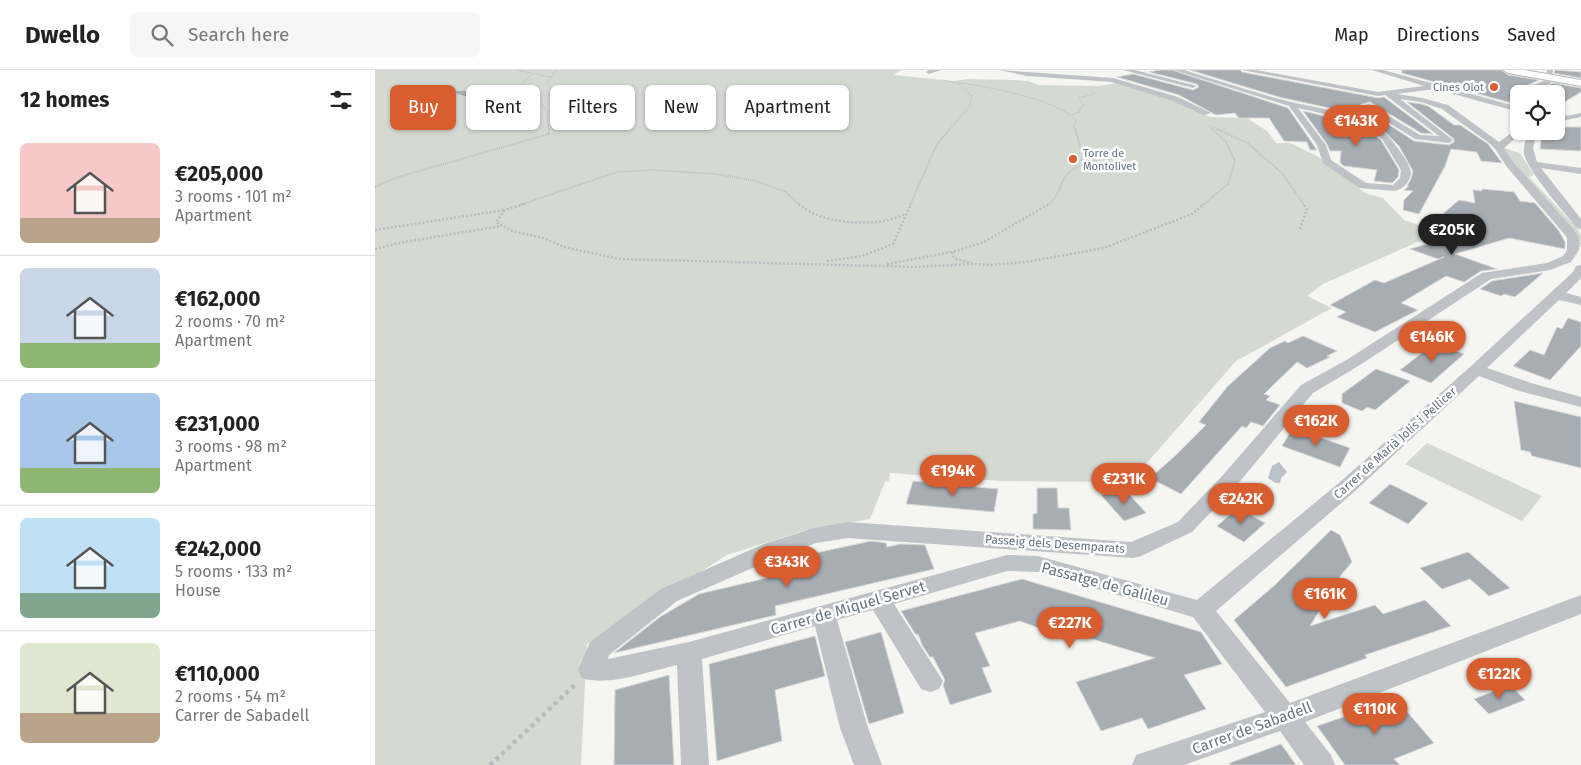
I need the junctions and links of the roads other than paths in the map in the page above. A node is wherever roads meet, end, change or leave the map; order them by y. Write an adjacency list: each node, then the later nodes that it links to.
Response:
1 (938, 70): 8 (street)
2 (1002, 70): 22 (street)
3 (1126, 70): 13 (street)
4 (1177, 70): 17 (street)
5 (1245, 70): 14 (street, Passeig dels Desemparats)
6 (1375, 70): 12 (street)
7 (1508, 70): 9 (main road)
8 (929, 72)
9 (1550, 74): 10 (main road); 11 (street)
10 (1581, 83)
11 (1539, 85)
12 (1434, 86): 14 (street); 19 (street)
13 (1199, 88)
14 (1386, 94): 20 (street); 29 (street, Passeig dels Desemparats)
15 (1510, 99): 19 (street)
16 (1249, 101): 17 (street)
17 (1278, 101): 18 (street)
18 (1292, 104): 18 (street)
19 (1499, 105): 21 (street)
20 (1366, 106)
21 (1510, 108)
22 (1207, 113)
23 (1581, 115): 24 (street)
24 (1565, 120)
25 (1565, 124): 26 (street)
26 (1575, 127)
27 (1510, 139): 29 (street)
28 (1530, 140): 30 (street)
29 (1499, 147): 43 (street, Passeig dels Desemparats)
30 (1534, 164): 31 (street); 32 (street)
31 (1581, 171)
32 (1581, 226)
33 (1581, 269): 34 (street, Carrer de Marià Jolis i Pellicer)
34 (1556, 295): 35 (street); 36 (street, Carrer de Marià Jolis i Pellicer)
35 (1581, 301)
36 (1476, 370): 37 (street); 41 (street, Carrer de Marià Jolis i Pellicer)
37 (1581, 402)
38 (1007, 564): 39 (street, Carrer de Miquel Servet); 41 (street, Passatge de Galileu)
39 (879, 599): 42 (street, Carrer de Miquel Servet); 44 (street)
40 (1581, 604): 45 (street, Carrer de Sabadell)
41 (1201, 610): 45 (street)
42 (824, 614): 43 (street, Carrer de Miquel Servet); 47 (street)
43 (689, 652): 46 (street)
44 (930, 681)
45 (1285, 717): 48 (street, Carrer de Sabadell); 49 (street)
46 (695, 765)
47 (868, 765)
48 (1146, 765)
49 (1321, 765)

